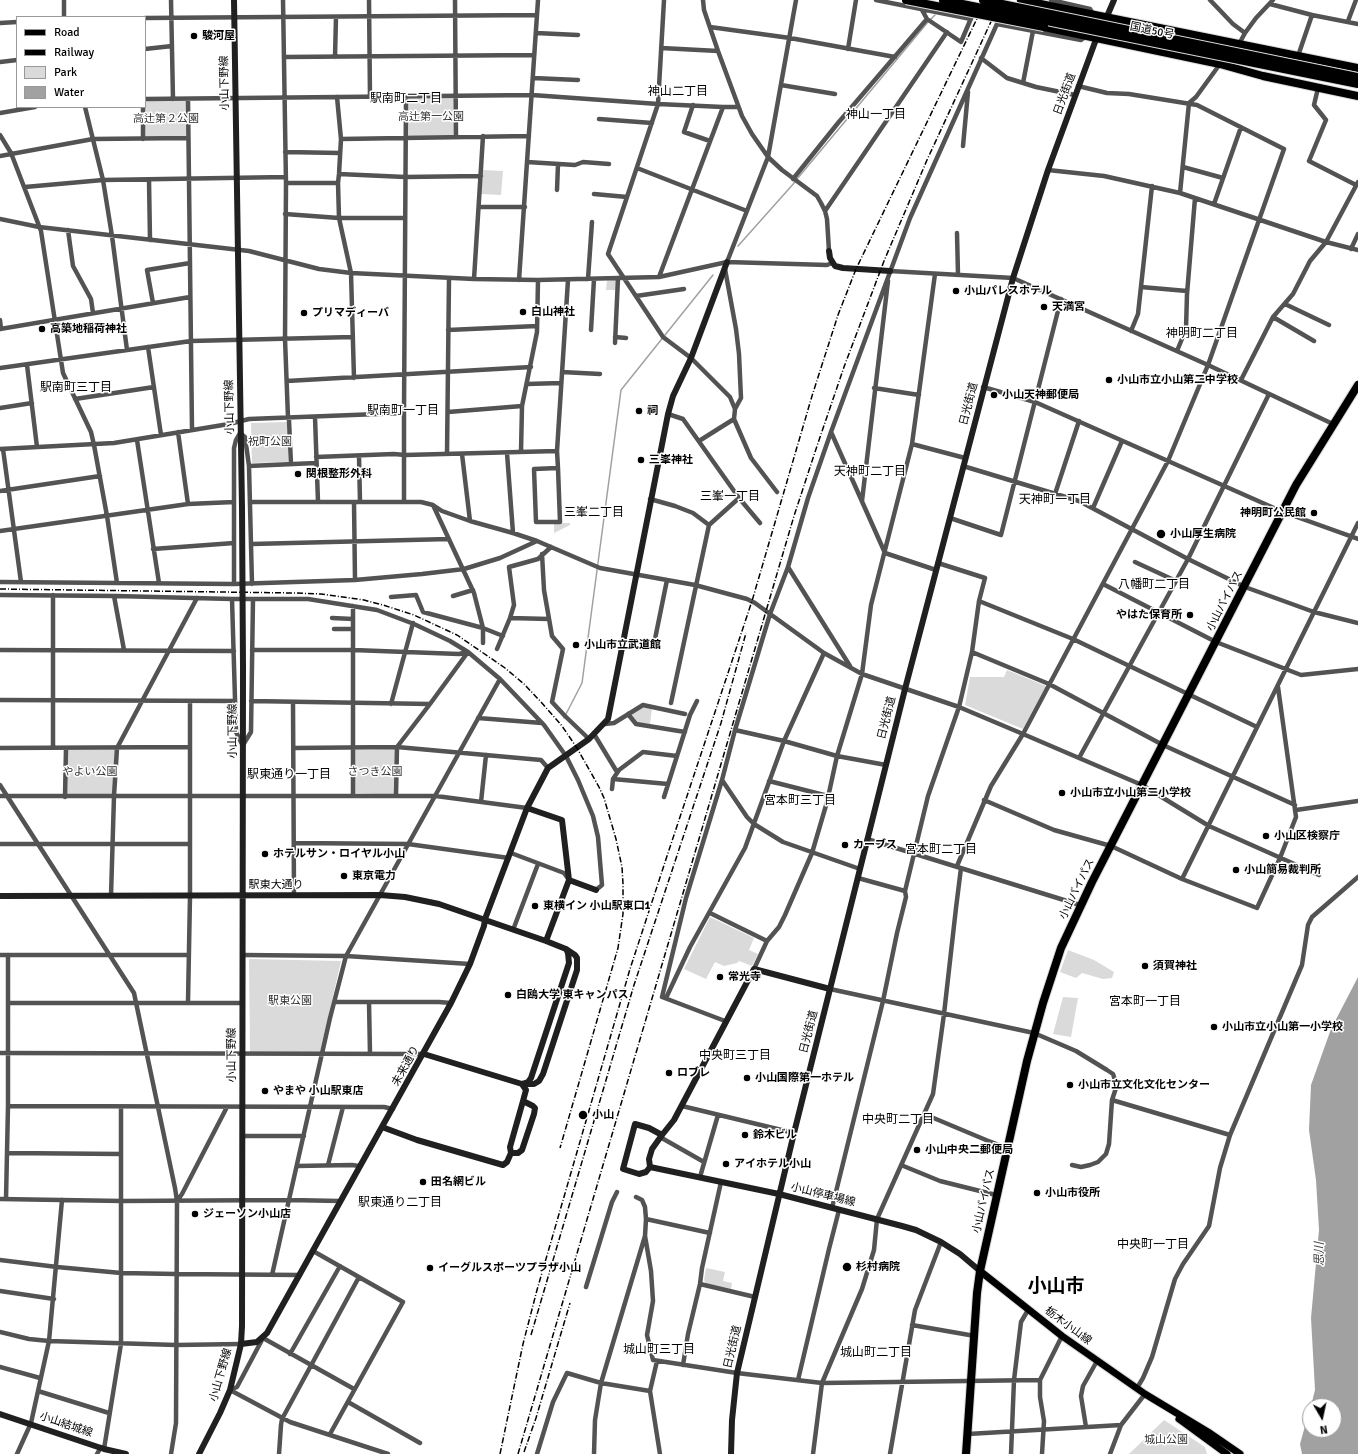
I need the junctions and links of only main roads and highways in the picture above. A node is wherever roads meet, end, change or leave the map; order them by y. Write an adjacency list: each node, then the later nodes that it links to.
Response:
1 (234, 0): 21 (main road, 小山下野線, bridge)
2 (906, 0): 9 (highway, bridge)
3 (943, 0): 12 (highway, 国道50号, bridge)
4 (983, 0): 11 (highway, 国道50号, bridge)
5 (1021, 0): 7 (highway)
6 (1114, 0): 8 (main road, 日光街道)
7 (1050, 3): 8 (highway)
8 (1106, 17): 9 (main road, 日光街道); 10 (highway)
9 (1097, 38): 13 (highway); 26 (main road, 日光街道)
10 (1358, 68)
11 (1358, 76)
12 (1358, 84)
13 (1358, 96)
14 (829, 251): 16 (main road)
15 (726, 266): 18 (main road, 未来通り)
16 (890, 271)
17 (1358, 385): 35 (highway, 小山バイパス)
18 (528, 808): 19 (main road); 23 (main road, 未来通り)
19 (569, 880): 20 (main road); 24 (main road)
20 (596, 890)
21 (243, 895): 22 (main road, 駅東大通り); 23 (main road, 駅東大通り); 36 (main road, 小山下野線)
22 (0, 896)
23 (485, 919): 24 (main road, 駅東大通り); 27 (main road, 未来通り)
24 (546, 941): 25 (main road, 駅東大通り)
25 (566, 949): 28 (main road); 28 (main road)
26 (830, 989): 31 (main road); 34 (main road, 日光街道)
27 (424, 1054): 28 (main road); 30 (main road, 未来通り)
28 (522, 1084): 29 (main road)
29 (523, 1101): 32 (main road); 32 (main road)
30 (382, 1128): 32 (main road); 36 (main road, 未来通り)
31 (661, 1136): 33 (main road); 33 (main road)
32 (511, 1153)
33 (650, 1167): 34 (main road, 小山停車場線)
34 (779, 1194): 35 (main road, 小山停車場線); 41 (main road, 日光街道)
35 (980, 1271): 37 (main road, 栃木小山線); 42 (highway, 小山バイパス)
36 (240, 1344): 40 (main road, 小山下野線)
37 (1146, 1394): 43 (main road, 栃木小山線); 44 (main road, 栃木小山線)
38 (0, 1414): 39 (main road, 小山結城線)
39 (126, 1454)
40 (200, 1454)
41 (731, 1454)
42 (966, 1454)
43 (1227, 1454)
44 (1240, 1454)

